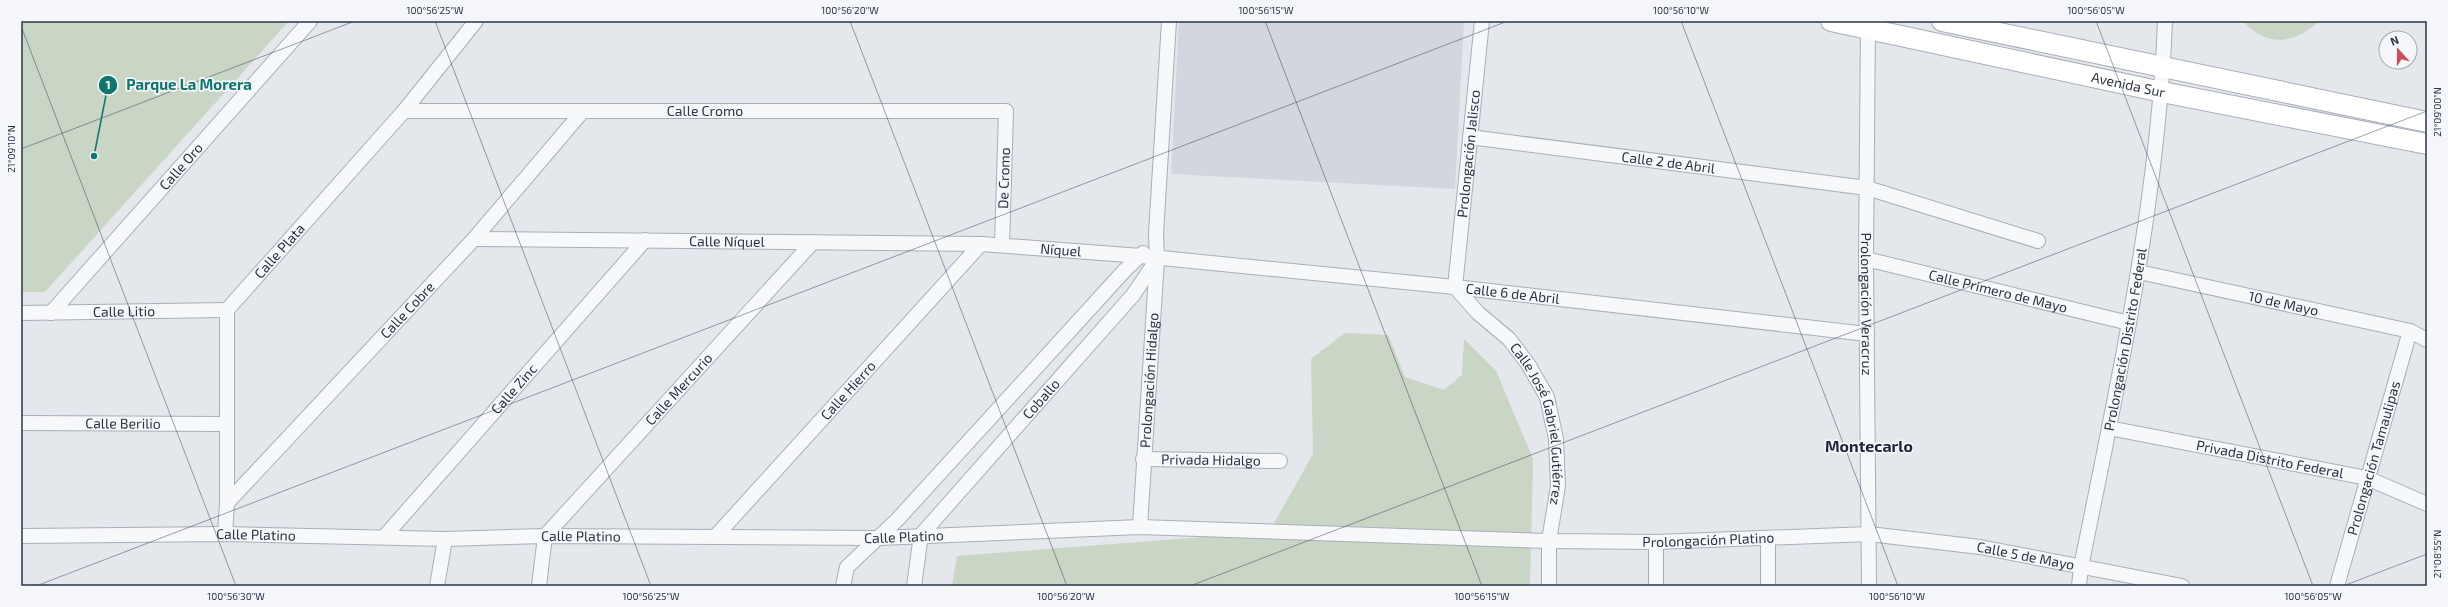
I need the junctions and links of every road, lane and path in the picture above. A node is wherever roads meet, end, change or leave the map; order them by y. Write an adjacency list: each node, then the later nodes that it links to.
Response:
1 (310, 21): 35 (street, Calle Oro)
2 (476, 21): 11 (street, Calle Plata)
3 (1169, 21): 20 (street, Prolongación Hidalgo)
4 (1482, 21): 17 (street, Prolongación Jalisco)
5 (1831, 21): 8 (main road, Avenida Sur)
6 (1942, 21): 9 (main road, Avenida Sur)
7 (2165, 21): 9 (street, Prolongación Distrito Federal)
8 (1868, 24): 10 (main road, Avenida Sur); 19 (street, Prolongación Veracruz)
9 (2164, 66): 10 (street, Prolongación Distrito Federal); 14 (main road, Avenida Sur)
10 (2162, 92): 16 (main road, Avenida Sur); 30 (street, Prolongación Distrito Federal)
11 (404, 111): 13 (street, Calle Cromo); 34 (street, Calle Plata)
12 (1006, 111): 13 (street, Calle Cromo); 26 (street, De Cromo)
13 (582, 112): 21 (street, Calle Cobre)
14 (2385, 112): 15 (main road, Avenida Sur); 16 (main road)
15 (2427, 122)
16 (2380, 134): 18 (main road, Avenida Sur)
17 (1470, 137): 19 (street, Calle 2 de Abril); 31 (street, Prolongación Jalisco)
18 (2427, 144)
19 (1867, 188): 23 (street, Calle 2 de Abril); 29 (street, Prolongación Veracruz)
20 (1156, 234): 27 (street); 28 (street, Prolongación Hidalgo)
21 (474, 239): 22 (street, Calle Níquel); 47 (street, Calle Cobre)
22 (645, 240): 24 (street, Calle Níquel); 55 (street, Calle Zinc)
23 (2038, 241)
24 (813, 242): 25 (street, Calle Níquel); 54 (street, Calle Mercurio)
25 (981, 244): 26 (street, Níquel); 56 (street, Calle Hierro)
26 (1002, 246): 27 (street, Níquel)
27 (1141, 256): 28 (street, Níquel); 57 (street, Coballo)
28 (1157, 259): 31 (street, Calle 6 de Abril); 32 (street, Coballo); 33 (street, Prolongación Hidalgo)
29 (1866, 259): 37 (street, Calle Primero de Mayo); 39 (street, Prolongación Veracruz)
30 (2139, 272): 37 (street, Prolongación Distrito Federal); 38 (street, 10 de Mayo)
31 (1455, 286): 39 (street, Calle 6 de Abril); 60 (street, Calle José Gabriel Gutiérrez)
32 (1133, 295): 33 (street); 52 (street, Coballo)
33 (1153, 308): 44 (street, Prolongación Hidalgo)
34 (227, 310): 35 (street, Calle Litio); 42 (street)
35 (51, 312): 36 (street, Calle Litio)
36 (21, 313)
37 (2129, 323): 43 (street, Prolongación Distrito Federal)
38 (2410, 331): 40 (street, 10 de Mayo); 46 (street, Prolongación Tamaulipas)
39 (1867, 334): 51 (street, Prolongación Veracruz)
40 (2427, 340)
41 (21, 423): 42 (street, Calle Berilio)
42 (225, 424): 47 (street)
43 (2109, 428): 46 (street, Privada Distrito Federal); 62 (street, Prolongación Distrito Federal)
44 (1143, 459): 45 (street, Privada Hidalgo); 49 (street, Prolongación Hidalgo)
45 (1280, 461)
46 (2367, 478): 48 (street, Privada Distrito Federal); 73 (street, Prolongación Tamaulipas)
47 (227, 503): 50 (street)
48 (2427, 504)
49 (1140, 527): 52 (street, Calle Platino); 60 (street, Calle Platino)
50 (225, 534): 53 (street, Calle Platino); 55 (street, Calle Platino)
51 (1869, 534): 58 (street, Prolongación Platino); 62 (street, Calle 5 de Mayo); 70 (street, Prolongación Veracruz)
52 (921, 535): 57 (street, Calle Platino); 66 (street)
53 (21, 536)
54 (545, 536): 56 (street, Calle Platino); 59 (street, Calle Platino); 64 (street)
55 (384, 537): 59 (street, Calle Platino)
56 (715, 537): 57 (street, Calle Platino)
57 (879, 538): 65 (street, Coballo)
58 (1768, 538): 61 (street, Prolongación Platino); 69 (street)
59 (445, 539): 63 (street)
60 (1548, 541): 61 (street, Prolongación Platino); 67 (street, Calle José Gabriel Gutiérrez)
61 (1656, 542): 68 (street)
62 (2081, 567): 71 (street, Prolongación Distrito Federal); 72 (street, Calle 5 de Mayo)
63 (437, 586)
64 (539, 586)
65 (843, 586)
66 (914, 586)
67 (1549, 586)
68 (1656, 586)
69 (1768, 586)
70 (1869, 586)
71 (2079, 586)
72 (2182, 586)
73 (2337, 586)

